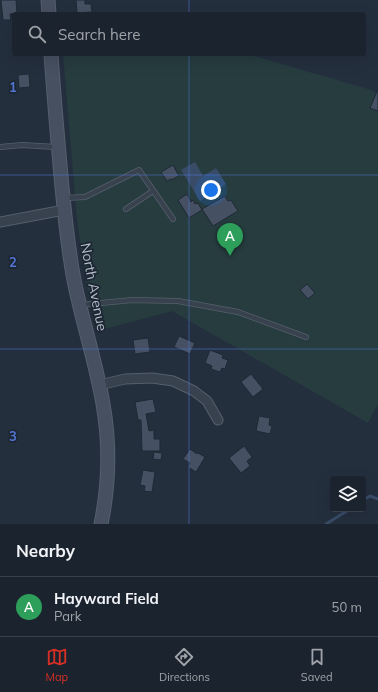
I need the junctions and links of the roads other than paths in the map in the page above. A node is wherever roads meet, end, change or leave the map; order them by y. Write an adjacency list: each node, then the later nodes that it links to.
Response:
1 (48, 0): 2 (main road)
2 (49, 12)
3 (51, 56): 5 (main road, North Avenue)
4 (0, 147): 5 (lane)
5 (58, 147): 7 (main road, North Avenue)
6 (153, 191): 7 (lane); 8 (lane); 9 (lane)
7 (64, 204): 10 (street); 11 (main road, North Avenue)
8 (126, 209)
9 (173, 219)
10 (0, 222)
11 (79, 306): 12 (lane); 13 (main road, North Avenue)
12 (306, 337)
13 (99, 385): 14 (street); 15 (main road, North Avenue)
14 (218, 420)
15 (101, 524)

